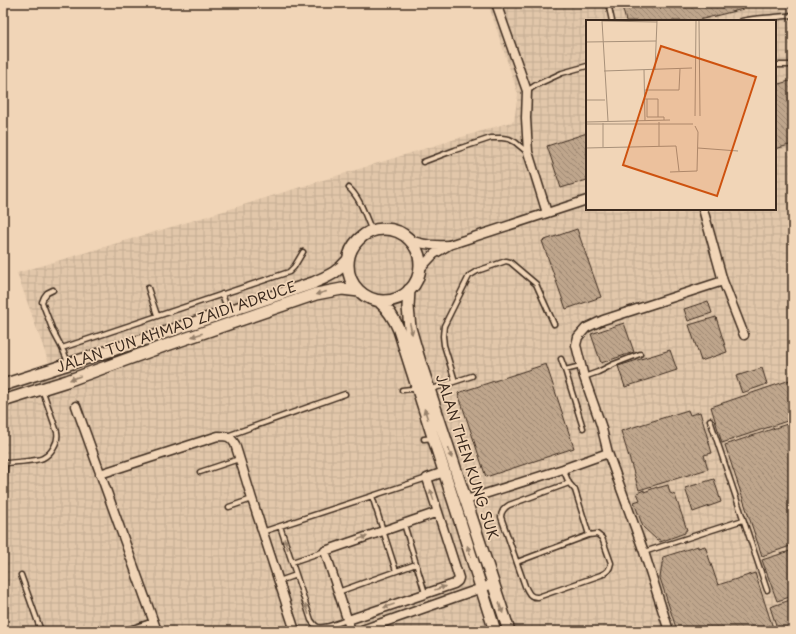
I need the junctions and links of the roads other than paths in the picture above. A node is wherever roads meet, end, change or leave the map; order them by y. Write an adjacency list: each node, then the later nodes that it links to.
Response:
1 (496, 3): 9 (street)
2 (608, 3): 4 (lane)
3 (793, 15): 5 (lane)
4 (612, 20)
5 (747, 20)
6 (776, 65): 7 (lane)
7 (793, 65)
8 (586, 66): 9 (lane)
9 (527, 90): 10 (street)
10 (528, 152): 11 (lane); 15 (street)
11 (423, 162)
12 (349, 188): 16 (lane)
13 (586, 200): 15 (street)
14 (703, 210): 22 (street)
15 (547, 213): 18 (street)
16 (372, 231): 17 (street); 20 (street)
17 (408, 239): 18 (street); 21 (street)
18 (449, 245): 21 (street)
19 (303, 252): 27 (lane)
20 (348, 260): 26 (street); 29 (street, JALAN TUN AHMAD ZAIDI ADRUCE)
21 (419, 270): 25 (street)
22 (723, 281): 32 (street); 37 (street)
23 (148, 288): 30 (lane)
24 (53, 290): 33 (lane)
25 (409, 290): 28 (street); 46 (street, JALAN THEN KUNG SUK, one-way to 46)
26 (359, 291): 28 (street); 44 (street, JALAN TUN AHMAD ZAIDI ADRUCE, one-way to 44)
27 (222, 294): 29 (lane); 30 (lane)
28 (379, 301): 43 (street, JALAN THEN KUNG SUK)
29 (228, 312): 36 (street, JALAN TUN AHMAD ZAIDI ADRUCE)
30 (157, 315): 33 (lane)
31 (554, 324): 41 (lane)
32 (744, 335)
33 (62, 348): 36 (lane)
34 (640, 354): 40 (lane)
35 (561, 359): 38 (lane)
36 (68, 365): 42 (street, JALAN TUN AHMAD ZAIDI ADRUCE)
37 (581, 366): 38 (lane); 40 (street)
38 (565, 370): 51 (lane)
39 (472, 376): 41 (lane)
40 (584, 377): 53 (street)
41 (455, 381): 46 (lane)
42 (3, 385)
43 (417, 387): 45 (lane); 58 (street, JALAN THEN KUNG SUK, one-way to 43)
44 (42, 389): 48 (street, JALAN TUN AHMAD ZAIDI ADRUCE); 55 (lane)
45 (402, 390)
46 (429, 391): 65 (street, JALAN THEN KUNG SUK, one-way to 65)
47 (345, 394): 52 (lane)
48 (3, 401)
49 (76, 406): 59 (street)
50 (710, 420): 68 (lane)
51 (583, 428)
52 (227, 436): 54 (street); 59 (street)
53 (608, 453): 56 (street); 75 (street)
54 (239, 459): 57 (lane); 64 (street)
55 (4, 462): 62 (lane)
56 (563, 469): 61 (lane); 65 (street)
57 (200, 472)
58 (444, 472): 60 (street); 84 (street, JALAN THEN KUNG SUK, one-way to 58)
59 (100, 474): 91 (street)
60 (427, 478): 63 (lane); 67 (street, one-way to 60)
61 (569, 483): 73 (lane); 77 (lane)
62 (3, 488)
63 (372, 496): 70 (lane); 71 (lane)
64 (252, 499): 66 (lane); 72 (street)
65 (466, 500): 83 (street, JALAN THEN KUNG SUK)
66 (229, 507)
67 (438, 512): 69 (street); 87 (street, one-way to 67)
68 (743, 520): 75 (lane); 85 (lane)
69 (404, 524): 71 (street); 78 (lane)
70 (280, 526): 72 (lane); 76 (lane, one-way to 70)
71 (383, 531): 74 (street, one-way to 71); 79 (lane)
72 (262, 532): 82 (street)
73 (589, 535): 77 (lane); 77 (lane)
74 (325, 551): 76 (lane); 86 (street)
75 (644, 552): 99 (street)
76 (292, 562): 81 (lane)
77 (517, 562)
78 (416, 564): 79 (lane); 87 (lane)
79 (396, 572): 86 (lane)
80 (21, 575): 92 (lane)
81 (296, 576): 82 (lane); 90 (lane, one-way to 81)
82 (278, 582): 94 (street)
83 (493, 584): 84 (street); 98 (street, JALAN THEN KUNG SUK, one-way to 98)
84 (481, 589): 89 (street); 97 (street, JALAN THEN KUNG SUK)
85 (767, 590)
86 (338, 592): 90 (street)
87 (426, 593): 88 (street)
88 (402, 601): 89 (street); 90 (street, one-way to 90)
89 (406, 615): 96 (street)
90 (348, 620): 95 (street)
91 (156, 627): 93 (street)
92 (41, 631)
93 (130, 631)
94 (295, 631)
95 (351, 631)
96 (359, 631)
97 (495, 631)
98 (509, 631)
99 (668, 631)

